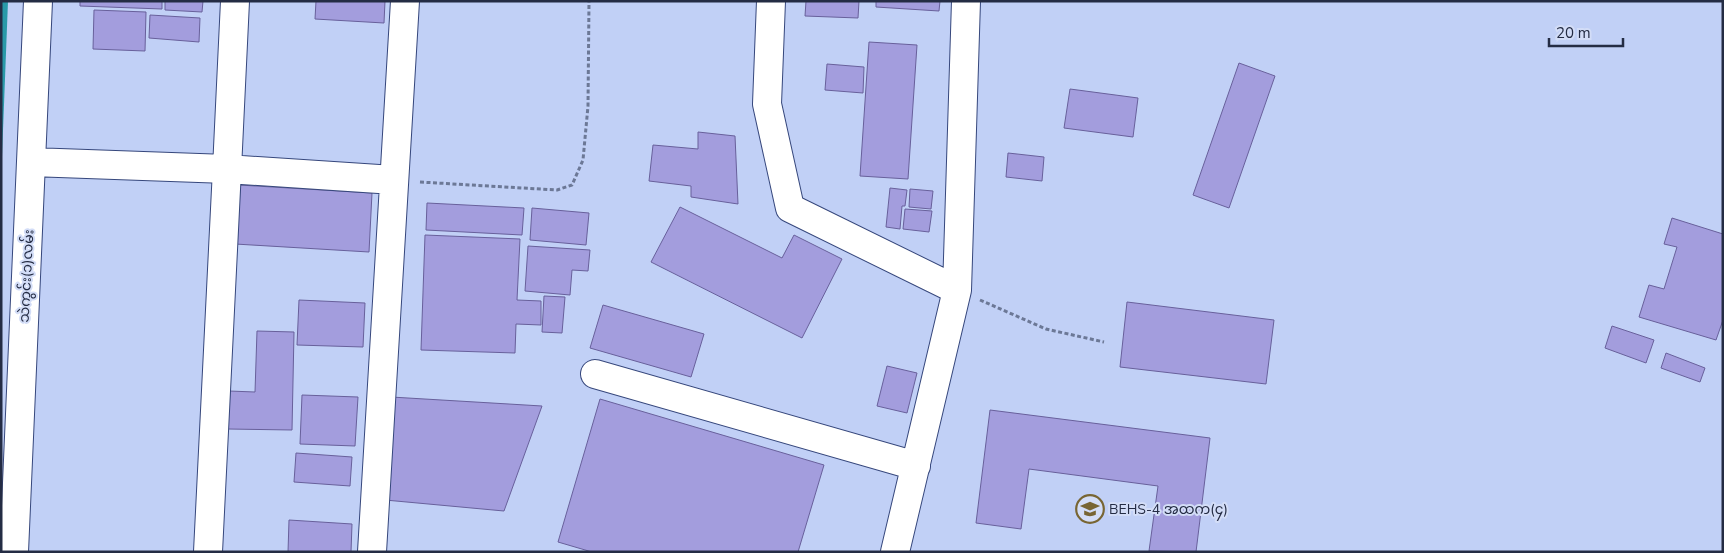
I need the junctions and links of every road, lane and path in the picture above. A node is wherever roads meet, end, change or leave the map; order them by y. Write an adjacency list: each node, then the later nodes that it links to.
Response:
1 (38, 1): 7 (street, သဲကွင်း(၁)လမ်း)
2 (235, 1): 8 (street)
3 (405, 1): 9 (street)
4 (589, 1): 9 (path)
5 (771, 1): 10 (street)
6 (966, 1): 10 (street)
7 (31, 162): 8 (street); 14 (street, သဲကွင်း(၁)လမ်း)
8 (227, 169): 9 (street); 15 (street)
9 (394, 180): 16 (street)
10 (957, 290): 11 (path); 13 (street)
11 (1104, 342)
12 (595, 374): 13 (street)
13 (916, 466): 17 (street)
14 (14, 552)
15 (208, 552)
16 (372, 552)
17 (895, 552)

